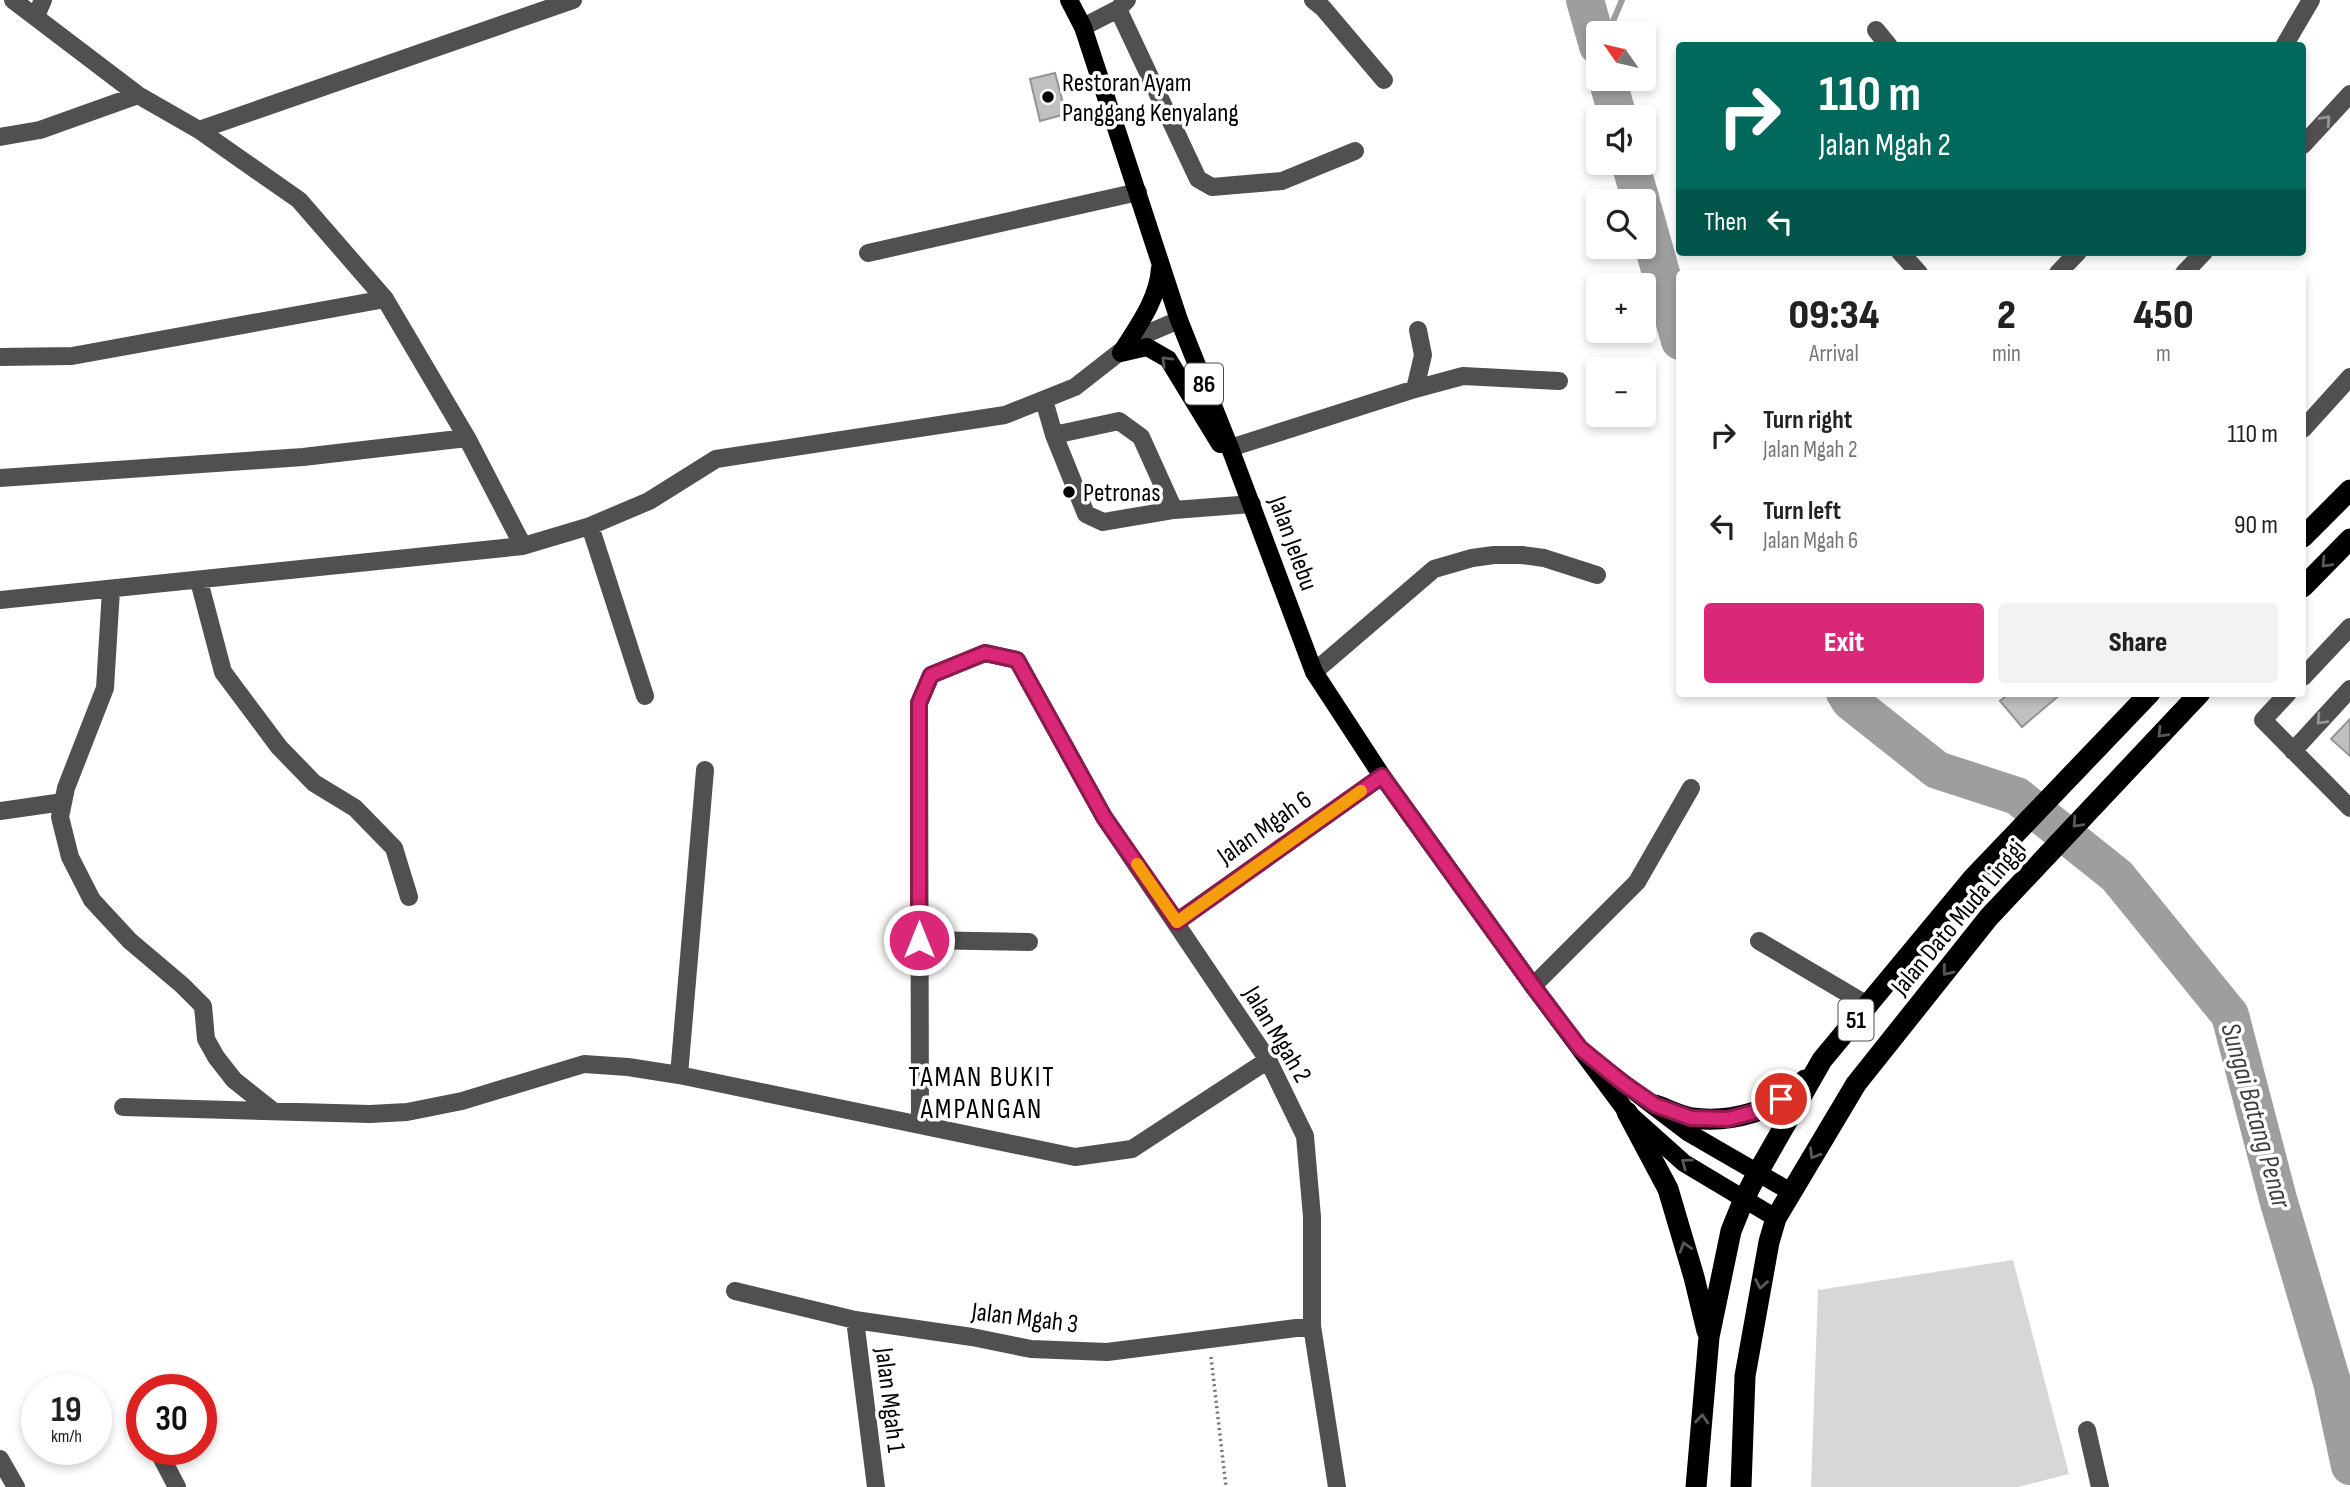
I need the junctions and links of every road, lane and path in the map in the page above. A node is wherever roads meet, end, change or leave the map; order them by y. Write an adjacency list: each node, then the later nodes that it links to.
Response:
1 (13, 0): 7 (street)
2 (573, 0): 15 (street)
3 (1069, 0): 8 (main road, Jalan Jelebu / 86)
4 (1313, 0): 12 (street)
5 (2311, 0): 11 (street)
6 (1123, 5): 8 (street); 18 (street)
7 (39, 8): 14 (street)
8 (1083, 27): 19 (main road, Jalan Jelebu / 86)
9 (1876, 30): 10 (street)
10 (1886, 42)
11 (2286, 42)
12 (1384, 80)
13 (2350, 94): 17 (street, one-way to 13)
14 (138, 95): 15 (street); 16 (street)
15 (199, 130): 28 (street)
16 (0, 137)
17 (2306, 142)
18 (1355, 151)
19 (1138, 192): 20 (street); 24 (main road, Jalan Jelebu / 86)
20 (869, 253)
21 (1904, 256): 25 (street)
22 (2072, 256): 26 (street)
23 (2200, 256): 27 (street)
24 (1160, 261): 29 (main road, Jalan Jelebu / 86); 31 (main road)
25 (1916, 270)
26 (2061, 270)
27 (2187, 270)
28 (385, 299): 32 (street); 39 (street)
29 (1179, 320): 31 (street); 40 (main road, Jalan Jelebu / 86)
30 (1418, 330): 35 (street)
31 (1121, 353): 36 (street); 42 (main road, one-way to 31)
32 (0, 357)
33 (2350, 377): 37 (street)
34 (1559, 381): 35 (street)
35 (1415, 389): 40 (street)
36 (1044, 400): 38 (street); 46 (street)
37 (2306, 425)
38 (1054, 435): 45 (street); 45 (street)
39 (467, 438): 41 (street); 49 (street)
40 (1230, 447): 42 (main road, Jalan Jelebu / 86)
41 (0, 478)
42 (1242, 480): 44 (main road, Jalan Jelebu / 86)
43 (2350, 490): 47 (highway)
44 (1252, 504): 45 (street); 56 (main road, Jalan Jelebu / 86)
45 (1174, 510)
46 (590, 526): 49 (street); 59 (street)
47 (2306, 534)
48 (2350, 539): 52 (highway, one-way to 52)
49 (523, 546): 51 (street)
50 (1597, 575): 56 (street)
51 (199, 581): 53 (street); 70 (street)
52 (2306, 584)
53 (111, 590): 54 (street); 67 (street)
54 (0, 600)
55 (2350, 627): 57 (street)
56 (1314, 672): 65 (main road, Jalan Jelebu / 86)
57 (2306, 674)
58 (2350, 689): 63 (street, one-way to 63)
59 (645, 696)
60 (2146, 697): 76 (highway, Jalan Dato Muda Linggi / 51)
61 (2196, 697): 87 (highway, Jalan Dato Muda Linggi / 51, one-way to 87)
62 (2284, 697): 63 (street)
63 (2293, 751): 68 (street)
64 (705, 770): 80 (street)
65 (1382, 776): 71 (street, Jalan Mgah 6); 75 (main road, Jalan Jelebu / 86)
66 (1691, 788): 75 (street)
67 (64, 802): 69 (street); 83 (street)
68 (2350, 808)
69 (0, 811)
70 (409, 897)
71 (1177, 922): 72 (street, Jalan Mgah 2); 78 (street, Jalan Mgah 2)
72 (919, 940): 74 (street); 85 (street)
73 (1759, 941): 76 (street)
74 (1029, 942)
75 (1533, 986): 77 (main road, Jalan Jelebu / 86)
76 (1868, 1006): 79 (highway, Jalan Dato Muda Linggi / 51)
77 (1580, 1048): 81 (main road, Jalan Jelebu / 86); 84 (main road, Jalan Jelebu / 86)
78 (1268, 1060): 85 (street); 92 (street, Jalan Mgah 2)
79 (1822, 1060): 81 (highway); 86 (highway, Jalan Dato Muda Linggi / 51)
80 (678, 1075): 83 (street); 85 (street)
81 (1655, 1105): 86 (main road, Jalan Jelebu / 86)
82 (123, 1107): 83 (street)
83 (273, 1111)
84 (1627, 1112): 88 (main road, Jalan Jelebu / 86, one-way to 84); 93 (highway, one-way to 84)
85 (920, 1125)
86 (1757, 1174): 87 (main road, Jalan Jelebu / 86); 88 (highway, Jalan Dato Muda Linggi / 51)
87 (1791, 1192): 89 (highway, Jalan Dato Muda Linggi / 51)
88 (1744, 1199): 89 (main road, Jalan Jelebu / 86); 93 (highway, Jalan Dato Muda Linggi / 51)
89 (1776, 1217): 104 (highway, Jalan Dato Muda Linggi / 51, one-way to 104)
90 (735, 1291): 91 (street, Jalan Mgah 3)
91 (855, 1320): 94 (street, Jalan Mgah 3); 100 (street, Jalan Mgah 1)
92 (1312, 1326): 94 (street, Jalan Mgah 3); 102 (street, Jalan Mgah 2)
93 (1709, 1337): 103 (highway, Jalan Dato Muda Linggi / 51, one-way to 93)
94 (1209, 1338): 101 (path)
95 (2087, 1430): 105 (street)
96 (0, 1459): 98 (street)
97 (166, 1465): 99 (street)
98 (16, 1487)
99 (177, 1487)
100 (876, 1487)
101 (1226, 1487)
102 (1337, 1487)
103 (1696, 1487)
104 (1741, 1487)
105 (2100, 1487)

